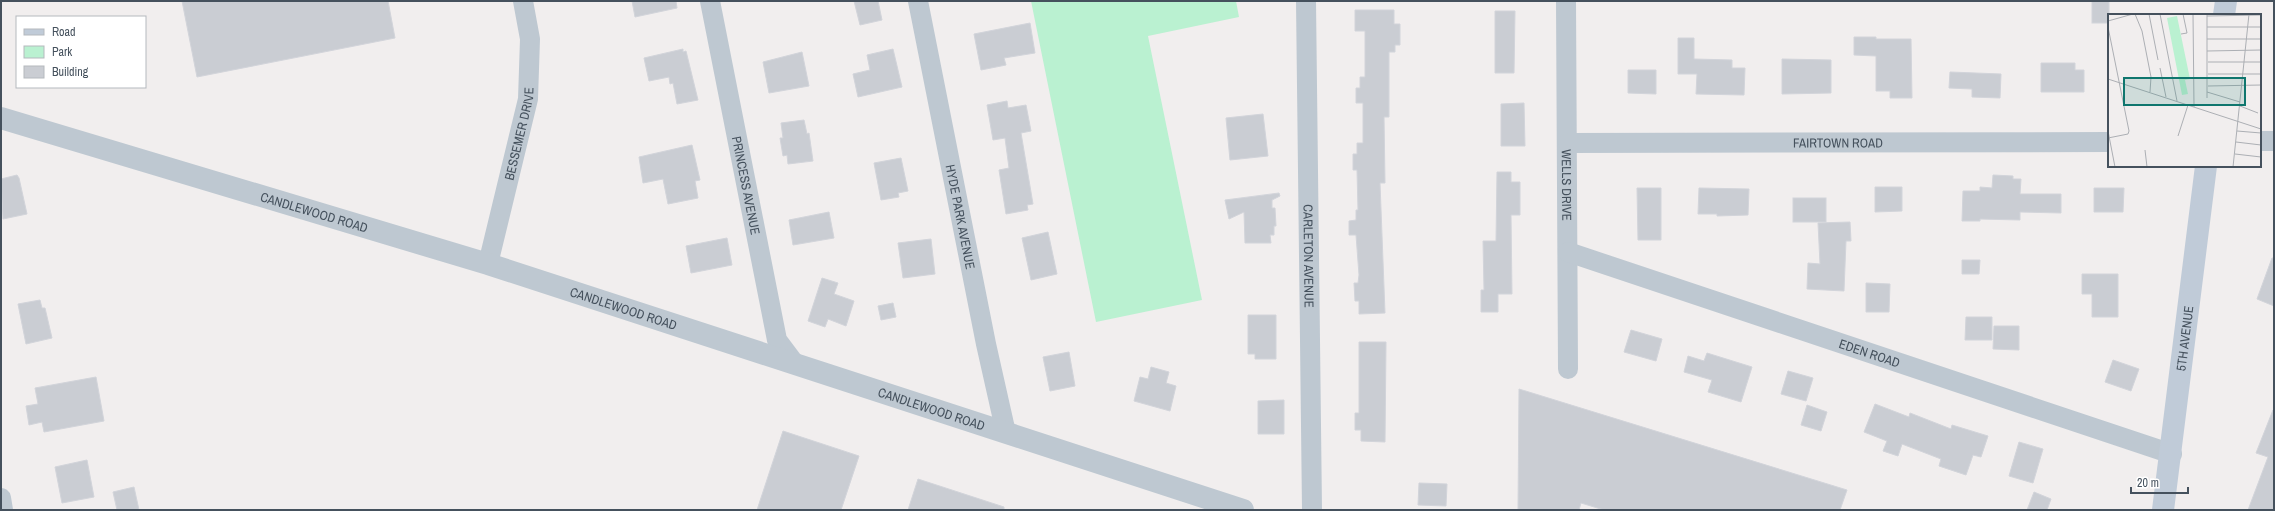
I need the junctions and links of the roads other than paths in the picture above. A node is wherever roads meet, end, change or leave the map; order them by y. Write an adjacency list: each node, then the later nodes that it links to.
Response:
1 (523, 1): 15 (street, BESSEMER DRIVE)
2 (710, 1): 16 (street, PRINCESS AVENUE)
3 (918, 1): 18 (street, HYDE PARK AVENUE)
4 (1306, 1): 24 (street, CARLETON AVENUE)
5 (1566, 1): 12 (street, WELLS DRIVE)
6 (2226, 1): 7 (main road)
7 (2224, 14)
8 (1, 118): 15 (street, CANDLEWOOD ROAD)
9 (2261, 141): 10 (street)
10 (2274, 141)
11 (2108, 142): 12 (street, FAIRTOWN ROAD)
12 (1568, 143): 14 (street, WELLS DRIVE)
13 (2206, 167): 19 (main road, 5TH AVENUE)
14 (1568, 252): 17 (street, WELLS DRIVE); 19 (street, EDEN ROAD)
15 (488, 264): 16 (street, CANDLEWOOD ROAD)
16 (795, 364): 18 (street, CANDLEWOOD ROAD)
17 (1568, 369)
18 (1006, 433): 21 (street, CANDLEWOOD ROAD)
19 (2172, 454): 25 (main road, 5TH AVENUE)
20 (1, 498): 22 (street)
21 (1204, 504): 23 (street, CANDLEWOOD ROAD)
22 (3, 510)
23 (1243, 510)
24 (1312, 510)
25 (2164, 510)

